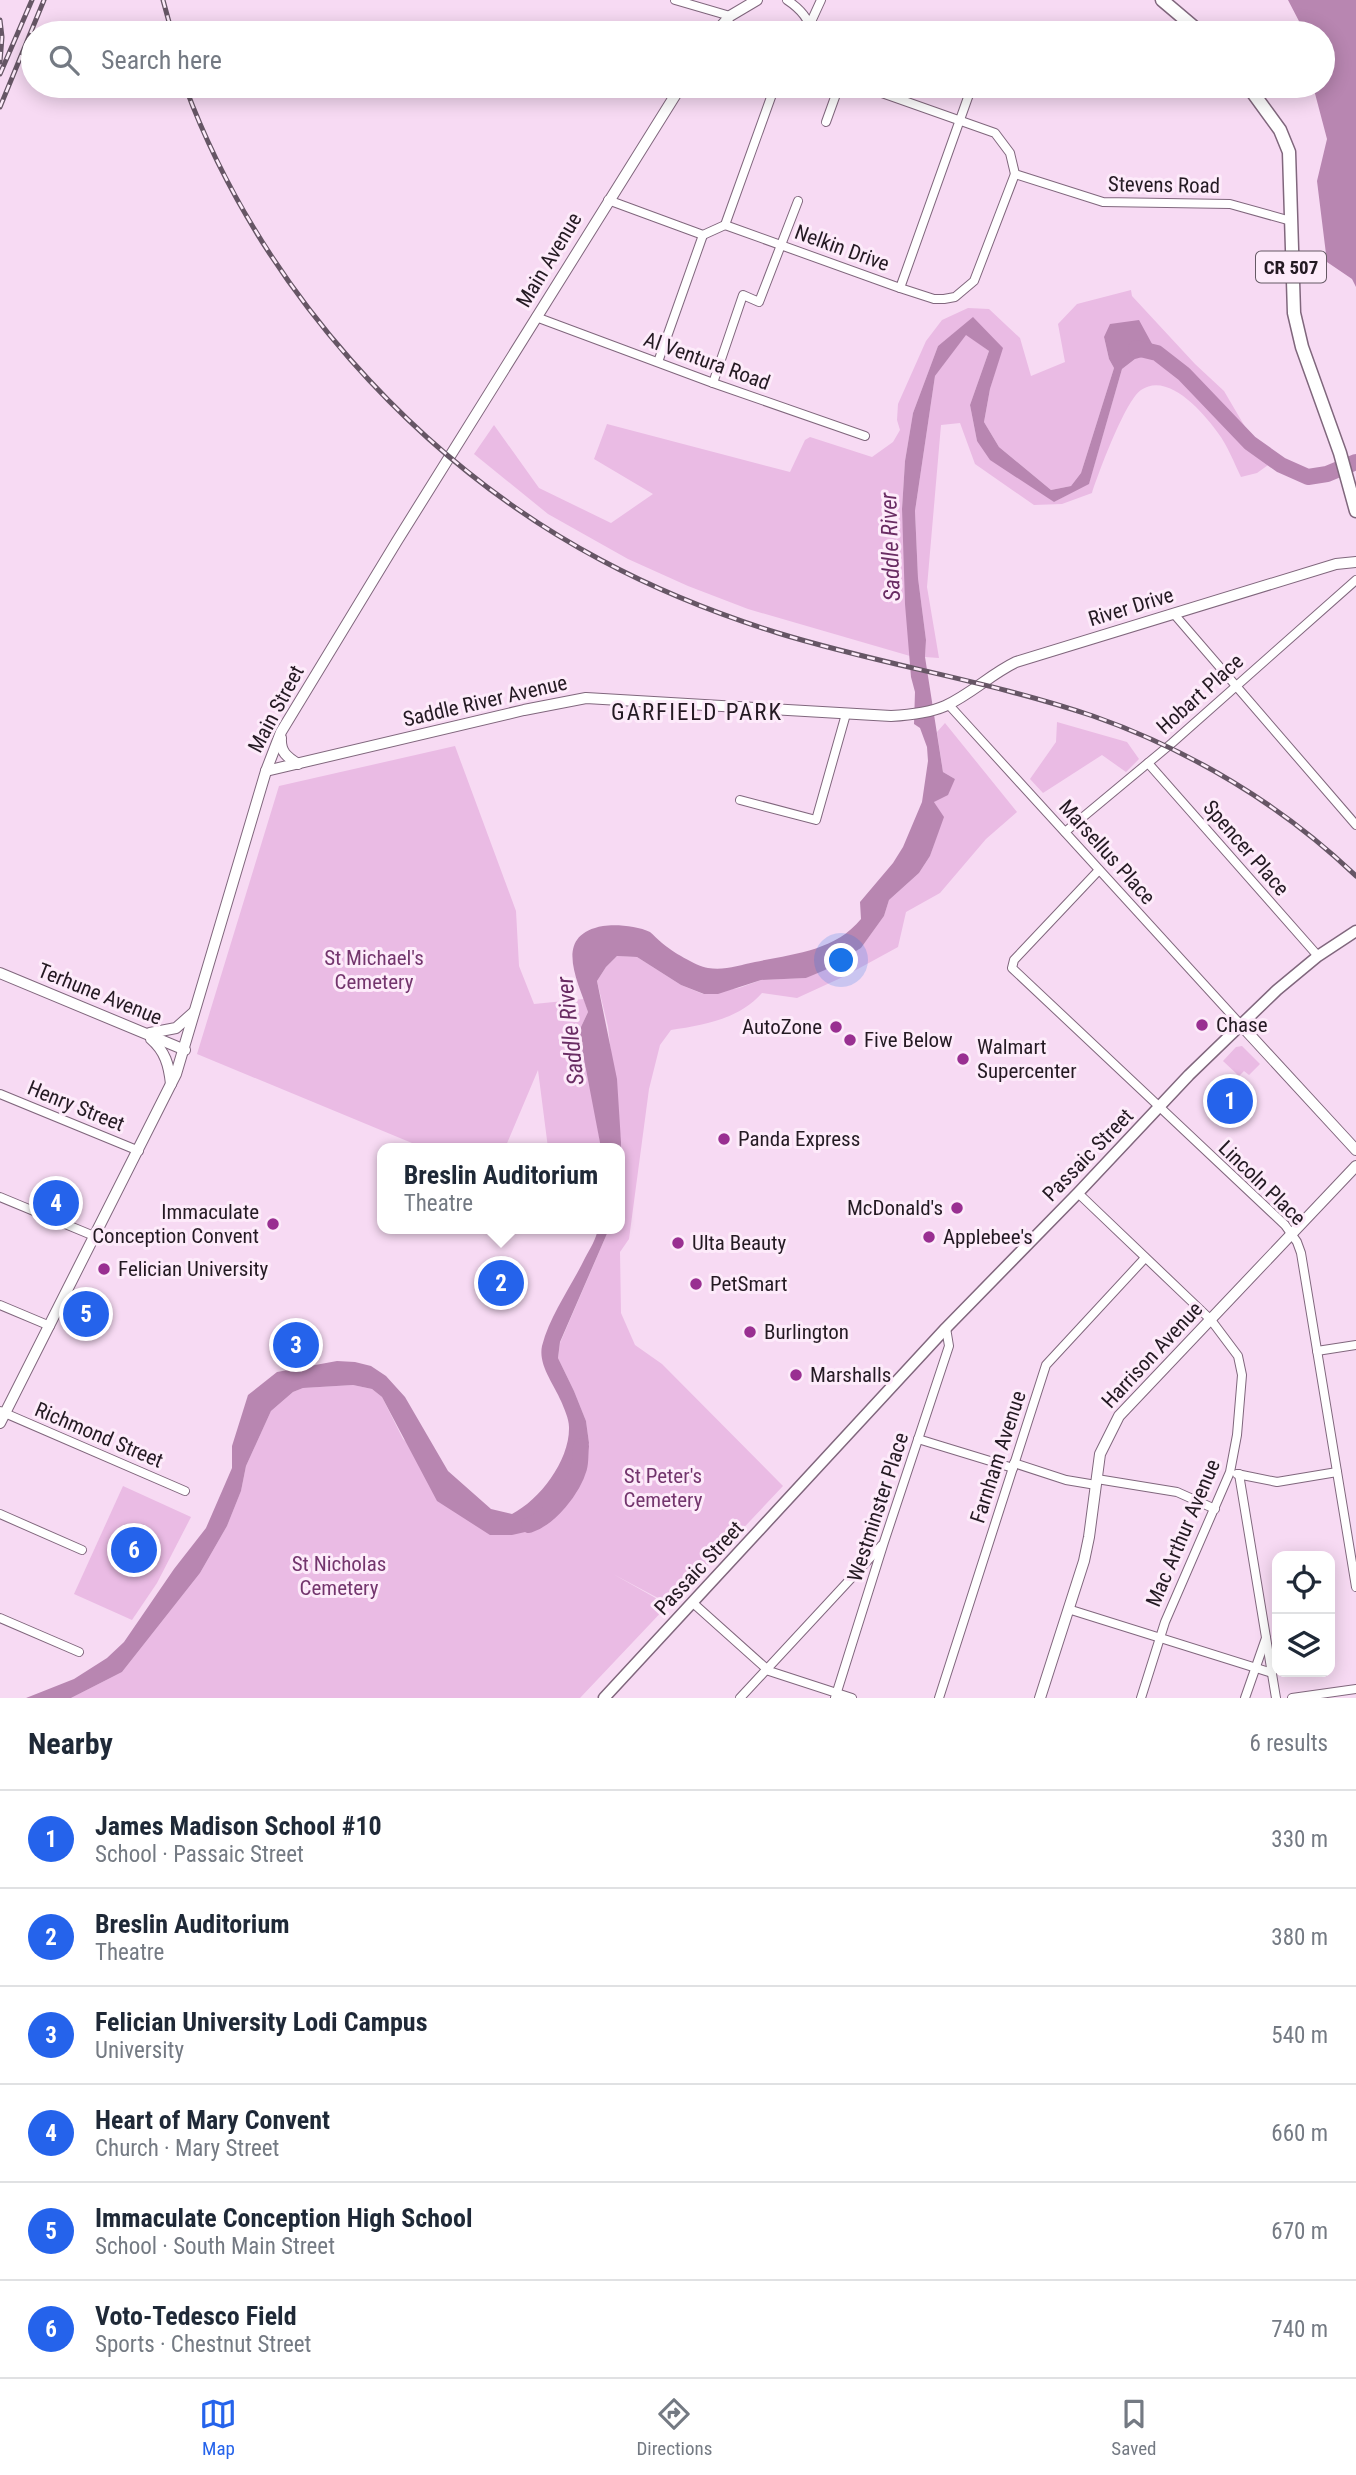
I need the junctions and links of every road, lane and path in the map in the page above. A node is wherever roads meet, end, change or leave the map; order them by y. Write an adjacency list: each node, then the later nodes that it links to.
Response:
1 (675, 0): 6 (street)
2 (757, 0): 6 (street)
3 (787, 0): 8 (street)
4 (821, 0): 9 (street)
5 (1162, 0): 10 (main road)
6 (730, 16): 7 (street)
7 (726, 21)
8 (806, 21)
9 (814, 21)
10 (1187, 21)
11 (673, 98): 20 (street, Main Avenue)
12 (771, 98): 23 (street)
13 (835, 98): 18 (street)
14 (897, 98): 17 (street)
15 (968, 98): 17 (street)
16 (1257, 98): 22 (main road, CR 507)
17 (960, 120): 19 (street); 26 (street)
18 (826, 122)
19 (1015, 174): 22 (street, Stevens Road); 26 (street, Nelkin Drive)
20 (608, 200): 24 (street); 27 (street, Main Avenue)
21 (798, 201): 25 (street)
22 (1291, 221): 32 (main road, CR 507)
23 (725, 225): 24 (street); 25 (street, Nelkin Drive)
24 (703, 235): 28 (street)
25 (782, 245): 26 (street, Nelkin Drive); 29 (street)
26 (900, 288)
27 (536, 317): 28 (street, Al Ventura Road); 31 (street, Main Avenue)
28 (658, 362): 29 (street, Al Ventura Road)
29 (713, 383): 30 (street, Al Ventura Road)
30 (865, 436)
31 (452, 455): 40 (street, Main Street)
32 (1356, 511)
33 (1356, 562): 35 (street, River Drive)
34 (1356, 580): 36 (street, Hobart Place)
35 (1174, 614): 36 (street); 37 (street, River Drive)
36 (1236, 685): 41 (street, Hobart Place); 45 (street)
37 (945, 706): 38 (street, River Drive); 46 (street, Marsellus Place)
38 (926, 712): 39 (street, Saddle River Avenue)
39 (846, 714): 42 (street, Saddle River Avenue); 44 (street)
40 (281, 732): 42 (street); 43 (street, Main Street)
41 (1148, 763): 46 (street, Hobart Place); 49 (street, Spencer Place)
42 (298, 764): 43 (street, Saddle River Avenue)
43 (266, 771): 51 (street, Main Street)
44 (740, 800)
45 (1356, 824)
46 (1065, 832): 47 (street, Marsellus Place)
47 (1098, 870): 52 (street, Marsellus Place); 57 (street, Lincoln Place)
48 (1356, 931): 49 (main road, Passaic Street)
49 (1318, 956): 52 (main road, Passaic Street)
50 (0, 973): 53 (street, Terhune Avenue)
51 (196, 1009): 53 (street); 54 (street, Main Street)
52 (1240, 1024): 57 (main road, Passaic Street); 58 (street)
53 (146, 1033): 54 (street, Terhune Avenue); 55 (street)
54 (185, 1049): 55 (street, Main Street)
55 (172, 1085): 59 (street, Main Street)
56 (0, 1094): 59 (street, Henry Street)
57 (1159, 1108): 61 (main road, Passaic Street); 63 (street, Lincoln Place)
58 (1356, 1150)
59 (139, 1151): 64 (street, Main Street)
60 (1356, 1166): 63 (street, Harrison Avenue)
61 (1078, 1193): 65 (street, Mac Arthur Avenue); 69 (main road, Passaic Street)
62 (0, 1197): 64 (street)
63 (1292, 1234): 67 (street, Harrison Avenue); 71 (street, Lincoln Place)
64 (94, 1236): 68 (street, Main Street)
65 (1145, 1258): 67 (street, Mac Arthur Avenue); 74 (street, Farnham Avenue)
66 (0, 1305): 68 (street)
67 (1211, 1320): 76 (street, Mac Arthur Avenue); 77 (street, Harrison Avenue)
68 (50, 1326): 72 (street, Main Street)
69 (946, 1328): 73 (street, Westminster Place); 84 (main road, Passaic Street)
70 (1356, 1345): 71 (street)
71 (1317, 1351): 75 (street, Lincoln Place)
72 (2, 1416): 78 (street, Richmond Street)
73 (918, 1440): 74 (street); 81 (street, Westminster Place)
74 (1014, 1466): 77 (street); 99 (street, Farnham Avenue)
75 (1337, 1472): 76 (street); 83 (street, Lincoln Place)
76 (1234, 1473): 79 (street, Mac Arthur Avenue); 87 (street)
77 (1096, 1482): 79 (street); 85 (street, Harrison Avenue)
78 (185, 1491)
79 (1215, 1509): 88 (street, Mac Arthur Avenue)
80 (0, 1514): 82 (street)
81 (884, 1542): 91 (street); 95 (street, Westminster Place)
82 (82, 1550)
83 (1356, 1587)
84 (693, 1603): 91 (street); 96 (main road, Passaic Street)
85 (1068, 1609): 88 (street); 100 (street, Harrison Avenue)
86 (0, 1618): 89 (street)
87 (1266, 1637): 90 (street); 92 (street)
88 (1160, 1638): 90 (street); 101 (street, Mac Arthur Avenue)
89 (79, 1652)
90 (1255, 1668): 92 (street); 102 (street)
91 (767, 1669): 95 (street); 97 (street)
92 (1272, 1673)
93 (1273, 1677): 103 (street)
94 (1356, 1689): 104 (street)
95 (836, 1696): 98 (street)
96 (604, 1698)
97 (740, 1698)
98 (852, 1698)
99 (939, 1698)
100 (1040, 1698)
101 (1141, 1698)
102 (1245, 1698)
103 (1276, 1698)
104 (1292, 1698)

